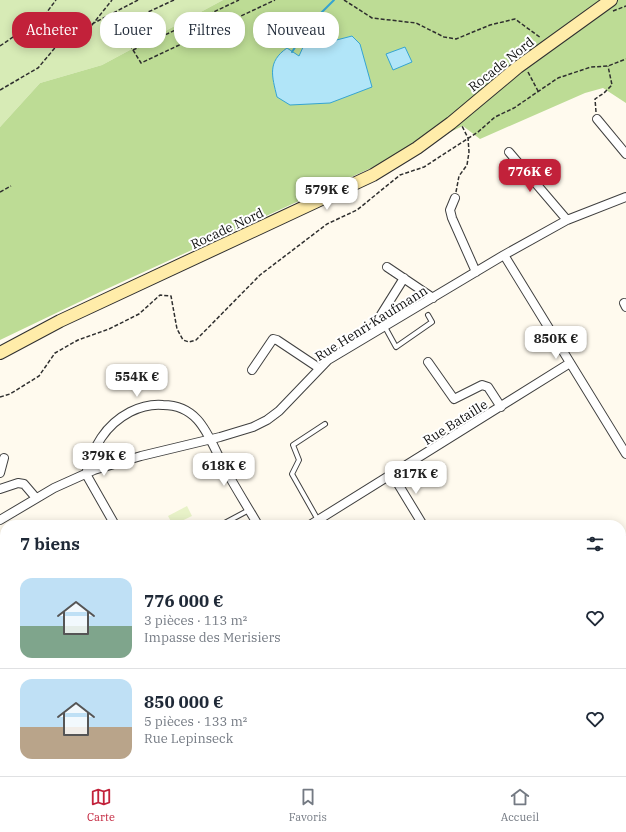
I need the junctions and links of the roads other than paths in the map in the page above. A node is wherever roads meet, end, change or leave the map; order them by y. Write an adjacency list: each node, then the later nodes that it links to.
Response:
1 (611, 0): 16 (main road, Rocade Nord)
2 (597, 119): 4 (street)
3 (509, 152): 7 (street)
4 (626, 154)
5 (626, 197): 7 (street, Rue Henri Kaufmann)
6 (455, 198): 10 (street)
7 (567, 220): 8 (street, Rue Henri Kaufmann)
8 (504, 255): 10 (street, Rue Henri Kaufmann); 18 (street)
9 (387, 267): 11 (street)
10 (476, 272): 12 (street, Rue Henri Kaufmann)
11 (404, 278): 12 (street); 15 (street)
12 (432, 298): 14 (street, Rue Henri Kaufmann)
13 (428, 315): 14 (lane)
14 (384, 326): 15 (street, Rue Henri Kaufmann)
15 (368, 336): 19 (street, Rue Henri Kaufmann)
16 (0, 353)
17 (428, 362): 21 (street)
18 (570, 363): 21 (street, Rue Bataille); 24 (street)
19 (318, 368): 20 (street); 23 (street, Rue Henri Kaufmann)
20 (252, 370)
21 (501, 407): 28 (street, Rue Bataille)
22 (325, 424): 36 (lane)
23 (209, 440): 27 (street, Rue Henri Kaufmann); 27 (street); 31 (street)
24 (626, 454)
25 (4, 458): 26 (street)
26 (0, 474)
27 (86, 474): 30 (street, Rue Henri Kaufmann); 33 (street)
28 (392, 474): 36 (street, Rue Bataille); 37 (street)
29 (0, 489): 30 (street)
30 (36, 498): 32 (street, Rue Henri Kaufmann)
31 (249, 510): 34 (lane); 35 (street)
32 (0, 520)
33 (112, 520)
34 (230, 520)
35 (255, 520)
36 (318, 520)
37 (420, 520)

